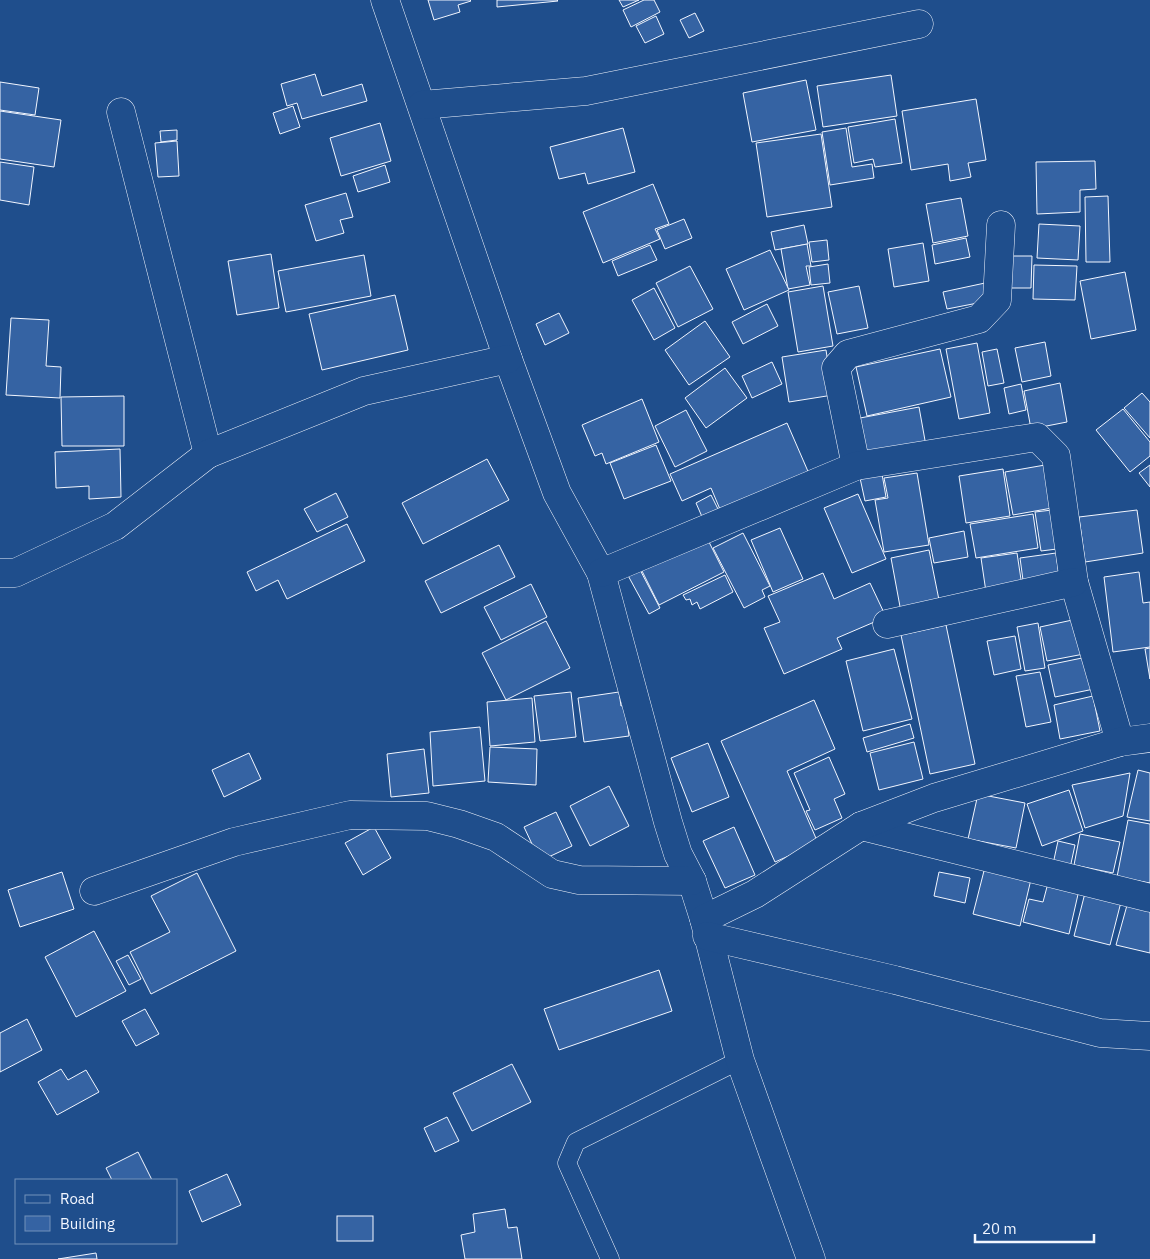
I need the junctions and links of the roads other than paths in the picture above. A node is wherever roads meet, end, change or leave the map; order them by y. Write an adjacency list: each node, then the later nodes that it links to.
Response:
1 (385, 0): 3 (street)
2 (919, 24): 3 (street)
3 (422, 105): 6 (street)
4 (121, 112): 7 (street)
5 (1001, 225): 8 (street)
6 (508, 359): 7 (street); 10 (street)
7 (208, 454): 9 (street)
8 (856, 466): 10 (street); 11 (street)
9 (0, 573)
10 (600, 573): 16 (street)
11 (1074, 582): 12 (street); 14 (street)
12 (886, 624)
13 (1150, 738): 14 (street)
14 (1120, 742): 15 (street)
15 (861, 826): 18 (street); 19 (street)
16 (692, 881): 17 (street); 19 (street)
17 (94, 891)
18 (1150, 898)
19 (706, 927): 20 (street); 21 (street)
20 (1150, 1036)
21 (740, 1060): 22 (lane); 23 (street)
22 (610, 1259)
23 (811, 1259)

